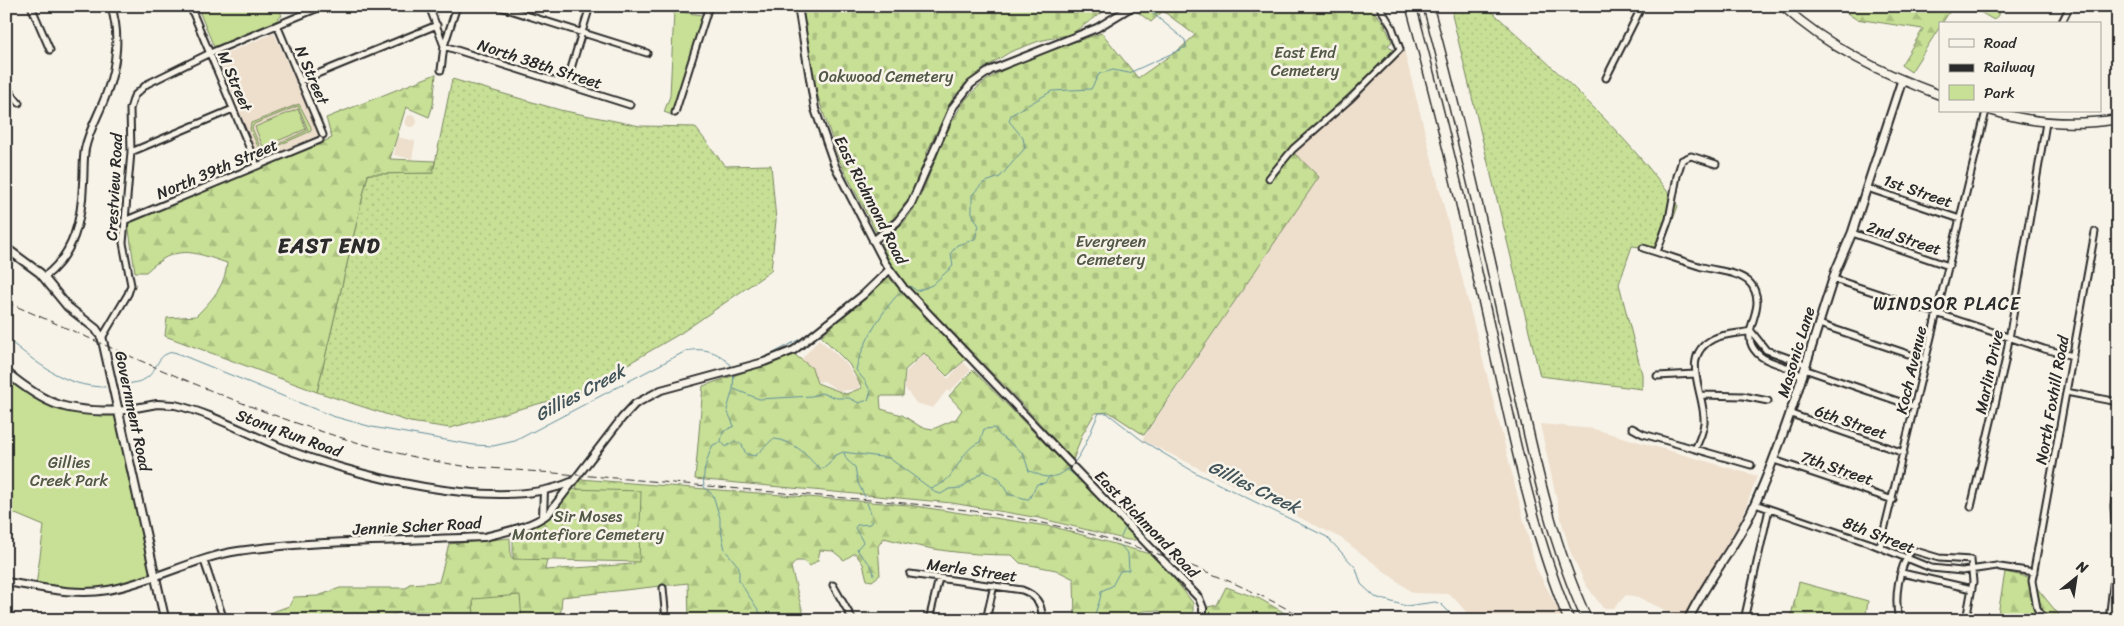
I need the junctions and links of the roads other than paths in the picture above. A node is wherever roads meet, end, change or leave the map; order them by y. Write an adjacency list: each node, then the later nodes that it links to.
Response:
1 (31, 6): 23 (street)
2 (111, 6): 58 (street)
3 (190, 6): 24 (street, M Street)
4 (323, 6): 20 (street, Crestview Road)
5 (429, 6): 19 (street)
6 (456, 6): 22 (street)
7 (498, 6): 21 (street)
8 (590, 6): 21 (street)
9 (709, 6): 38 (street)
10 (798, 6): 52 (street, East Richmond Road)
11 (1133, 6): 52 (street)
12 (1379, 6): 46 (street)
13 (1411, 6): 116 (highway)
14 (1428, 6): 117 (highway)
15 (1642, 6): 27 (street)
16 (1783, 6): 28 (main road)
17 (2070, 6): 18 (street)
18 (2062, 22)
19 (437, 24): 22 (street); 29 (street)
20 (277, 25): 24 (street, Crestview Road); 29 (street, N Street)
21 (583, 33): 25 (street); 30 (street)
22 (444, 46): 26 (street); 30 (street, North 38th Street)
23 (50, 50)
24 (210, 53): 35 (street, M Street); 43 (street, Crestview Road)
25 (647, 53)
26 (441, 70)
27 (1606, 78)
28 (1902, 80): 32 (main road); 47 (main road, Masonic Lane)
29 (300, 81): 42 (street, N Street)
30 (566, 85): 34 (street, North 38th Street)
31 (6, 87): 33 (street)
32 (1939, 95)
33 (19, 103)
34 (630, 104)
35 (233, 109): 43 (street); 45 (street, M Street)
36 (1986, 112): 48 (street, Koch Avenue)
37 (2000, 112): 39 (main road)
38 (675, 113)
39 (2013, 114): 41 (main road)
40 (2117, 119): 41 (main road)
41 (2046, 123): 63 (street, Marlin Drive)
42 (322, 137): 45 (street, North 39th Street)
43 (130, 152): 49 (street, Crestview Road)
44 (1716, 164): 55 (street)
45 (257, 166): 49 (street, North 39th Street)
46 (1269, 178)
47 (1867, 188): 48 (street, 1st Street); 51 (main road, Masonic Lane)
48 (1960, 219): 56 (street, Koch Avenue)
49 (124, 221): 64 (street, Crestview Road)
50 (2095, 232): 65 (street, North Foxhill Road)
51 (1852, 233): 56 (street, 2nd Street); 59 (main road, Masonic Lane)
52 (873, 241): 57 (street, East Richmond Road)
53 (6, 248): 58 (main road, Government Road)
54 (1643, 248): 55 (street)
55 (1657, 252): 62 (street)
56 (1948, 266): 60 (street, Koch Avenue)
57 (889, 270): 85 (street); 115 (street, East Richmond Road)
58 (44, 277): 64 (main road, Government Road)
59 (1834, 279): 60 (street); 61 (main road, Masonic Lane)
60 (1937, 313): 63 (street); 66 (street, Koch Avenue)
61 (1819, 324): 66 (street); 67 (main road, Masonic Lane)
62 (1751, 330): 67 (street); 69 (street); 71 (street)
63 (2010, 337): 65 (street); 90 (street, Marlin Drive)
64 (102, 338): 77 (main road, Government Road)
65 (2073, 356): 72 (street, North Foxhill Road)
66 (1926, 360): 76 (street, Koch Avenue)
67 (1805, 367): 71 (main road, Masonic Lane); 76 (street)
68 (6, 372): 77 (main road, Stony Run Road)
69 (1695, 374): 70 (street); 73 (street)
70 (1657, 376)
71 (1802, 378): 78 (main road, Masonic Lane)
72 (2066, 392): 75 (street); 97 (street, North Foxhill Road)
73 (1702, 396): 74 (street); 80 (street)
74 (1768, 400)
75 (2118, 402)
76 (1915, 406): 81 (street, Koch Avenue)
77 (119, 411): 87 (street, Stony Run Road); 100 (main road, Government Road)
78 (1791, 414): 81 (street, 6th Street); 82 (main road, Masonic Lane)
79 (1632, 428): 80 (street)
80 (1695, 449): 83 (street)
81 (1904, 453): 88 (street, Koch Avenue)
82 (1774, 460): 88 (street, 7th Street); 89 (main road, Masonic Lane)
83 (1751, 465)
84 (2118, 470): 86 (street)
85 (573, 481): 87 (street, Stony Run Road); 92 (street)
86 (2116, 489): 123 (street)
87 (544, 491): 92 (street)
88 (1893, 500): 93 (street, Koch Avenue)
89 (1756, 504): 91 (street, 8th Street); 118 (main road, Masonic Lane)
90 (1971, 506)
91 (1769, 509): 93 (street, 8th Street); 119 (street)
92 (543, 518): 95 (street, Jennie Scher Road)
93 (1880, 547): 94 (street, 8th Street)
94 (1906, 558): 96 (street, 8th Street); 96 (street); 98 (street)
95 (204, 561): 100 (street, Jennie Scher Road); 108 (street)
96 (1972, 567): 97 (street, 8th Street); 106 (street)
97 (2034, 572): 122 (street, North Foxhill Road)
98 (1902, 573): 106 (street); 120 (street)
99 (910, 574): 101 (street, Merle Street)
100 (154, 576): 102 (street, Jennie Scher Road); 107 (main road, Government Road)
101 (939, 578): 104 (street, Merle Street); 112 (street)
102 (6, 582)
103 (833, 585): 111 (street)
104 (994, 585): 113 (street); 114 (street, Merle Street)
105 (663, 588): 110 (street)
106 (1972, 589): 121 (street)
107 (164, 620)
108 (224, 620)
109 (661, 620): 110 (street)
110 (666, 620)
111 (853, 620)
112 (929, 620)
113 (986, 620)
114 (1042, 620)
115 (1203, 620)
116 (1568, 620)
117 (1587, 620)
118 (1688, 620)
119 (1744, 620)
120 (1899, 620)
121 (1966, 620)
122 (2044, 620)
123 (2109, 620)

